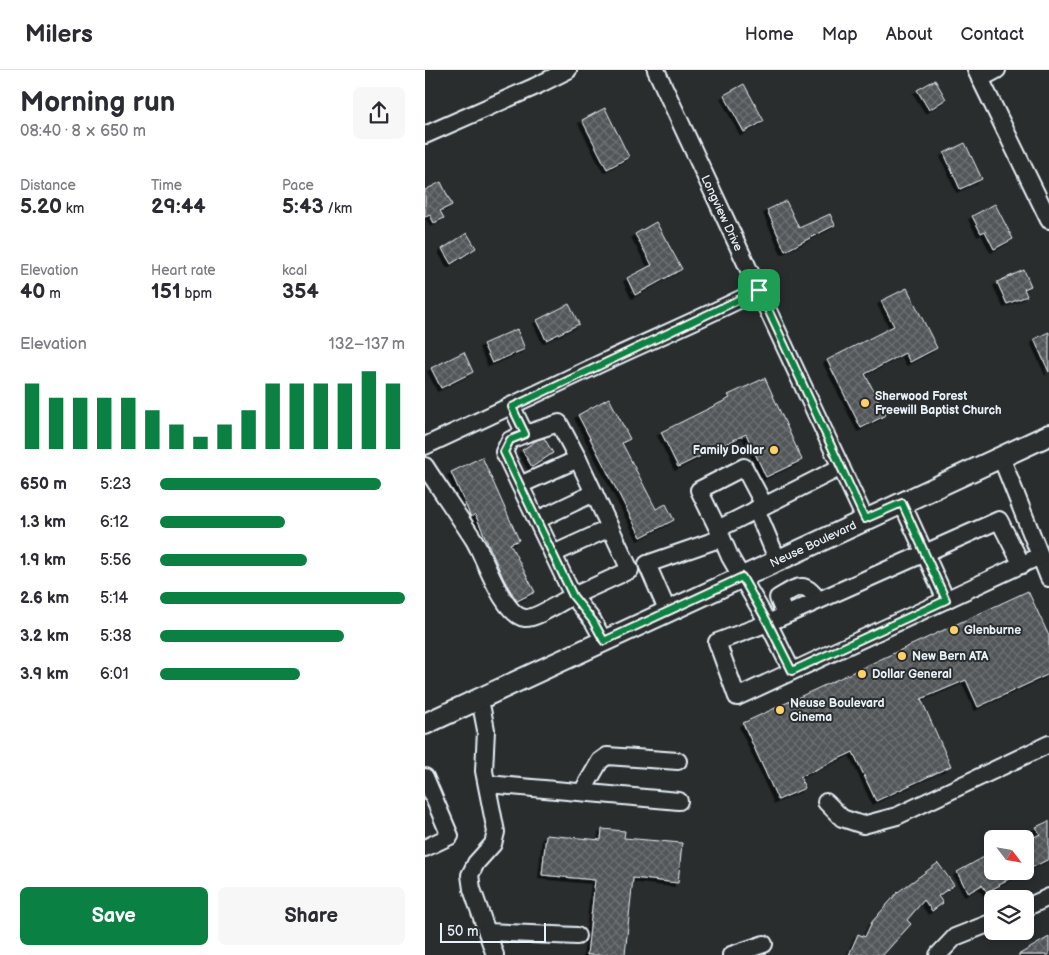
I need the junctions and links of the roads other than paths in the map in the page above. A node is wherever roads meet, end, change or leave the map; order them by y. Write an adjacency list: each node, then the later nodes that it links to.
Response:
1 (568, 70): 5 (street)
2 (655, 70): 7 (street, Longview Drive)
3 (997, 70): 4 (street)
4 (978, 74): 6 (street)
5 (425, 135)
6 (1049, 220)
7 (759, 290): 8 (street); 15 (street, Longview Drive)
8 (512, 407): 9 (street); 11 (street)
9 (525, 434): 13 (street); 16 (street)
10 (1049, 435): 12 (main road, Neuse Boulevard)
11 (425, 446)
12 (1001, 457): 18 (main road, Neuse Boulevard); 26 (street)
13 (578, 459): 16 (street); 17 (street)
14 (425, 466): 33 (street)
15 (841, 466): 19 (street); 20 (street, Longview Drive)
16 (520, 485): 21 (street)
17 (594, 493): 21 (street); 22 (street)
18 (902, 503): 20 (main road, Neuse Boulevard); 24 (street)
19 (760, 507): 23 (street); 23 (street); 27 (street)
20 (865, 519): 27 (main road, Neuse Boulevard)
21 (537, 520): 25 (street)
22 (610, 528): 25 (street); 30 (street)
23 (720, 533): 28 (street); 31 (street)
24 (926, 552): 29 (street); 34 (street); 36 (street)
25 (553, 554): 33 (street)
26 (1040, 556): 29 (street); 32 (street)
27 (778, 560): 31 (main road, Neuse Boulevard)
28 (647, 564): 30 (street); 35 (street)
29 (1022, 565): 34 (street)
30 (630, 570): 33 (street)
31 (742, 577): 35 (main road, Neuse Boulevard); 36 (street)
32 (1049, 578)
33 (573, 596): 37 (street)
34 (946, 600): 38 (street)
35 (668, 612): 37 (main road, Neuse Boulevard)
36 (768, 623): 38 (street); 38 (street)
37 (604, 641): 39 (main road, Neuse Boulevard)
38 (792, 671)
39 (480, 699): 40 (main road, Neuse Boulevard); 44 (street)
40 (425, 724)
41 (1049, 744): 47 (street)
42 (678, 761): 45 (street)
43 (425, 777): 48 (street)
44 (487, 784): 45 (street); 52 (street)
45 (582, 792): 46 (street)
46 (679, 801)
47 (826, 802)
48 (425, 848)
49 (1049, 897): 50 (street)
50 (1034, 904)
51 (984, 926): 57 (street)
52 (487, 932): 53 (street); 55 (street)
53 (577, 936)
54 (764, 944): 56 (street)
55 (495, 955)
56 (731, 955)
57 (938, 955)

